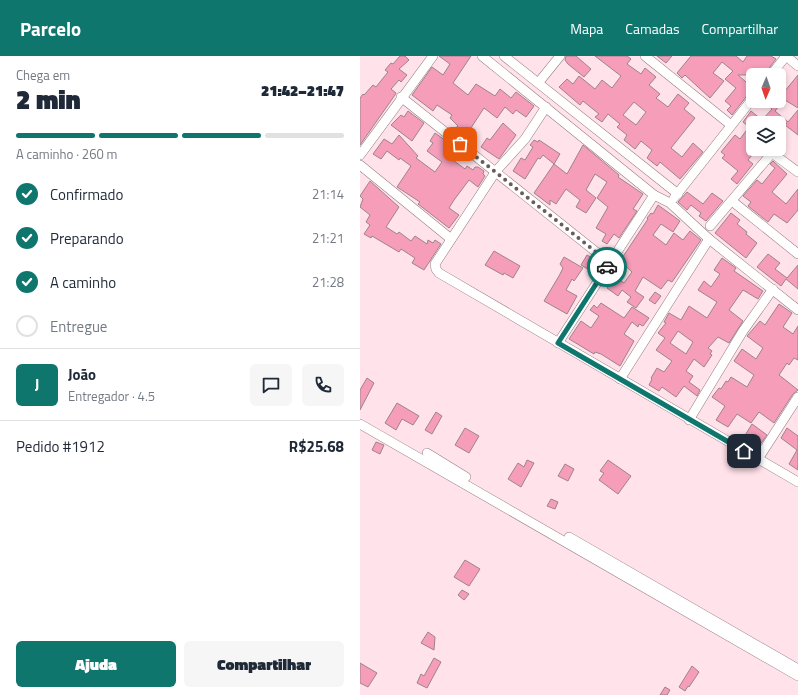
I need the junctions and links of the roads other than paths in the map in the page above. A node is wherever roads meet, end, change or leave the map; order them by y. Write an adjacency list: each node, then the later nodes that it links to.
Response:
1 (432, 56): 10 (street)
2 (482, 56): 11 (street)
3 (504, 56): 9 (street)
4 (560, 56): 9 (street)
5 (644, 56): 13 (street)
6 (786, 56): 7 (street); 8 (street)
7 (798, 66)
8 (777, 68)
9 (539, 82): 18 (street)
10 (401, 97): 14 (street); 16 (street)
11 (546, 107): 16 (street); 19 (street)
12 (746, 107): 13 (street)
13 (731, 125): 18 (street)
14 (360, 155)
15 (360, 164): 23 (street)
16 (496, 171): 23 (street); 26 (street)
17 (798, 172): 20 (street)
18 (678, 194): 21 (street)
19 (654, 195): 21 (street); 26 (street)
20 (732, 201): 22 (street); 25 (street)
21 (670, 202): 24 (street)
22 (710, 226)
23 (451, 239): 29 (street)
24 (709, 239): 27 (street); 30 (street)
25 (798, 254)
26 (610, 263): 29 (street)
27 (773, 289): 28 (street); 32 (street)
28 (798, 310)
29 (558, 343): 30 (street)
30 (620, 379): 32 (street)
31 (798, 397): 35 (street)
32 (690, 420): 35 (street)
33 (360, 424): 38 (street)
34 (427, 453): 37 (street)
35 (758, 459): 36 (street)
36 (798, 482)
37 (798, 669)
38 (798, 676)

